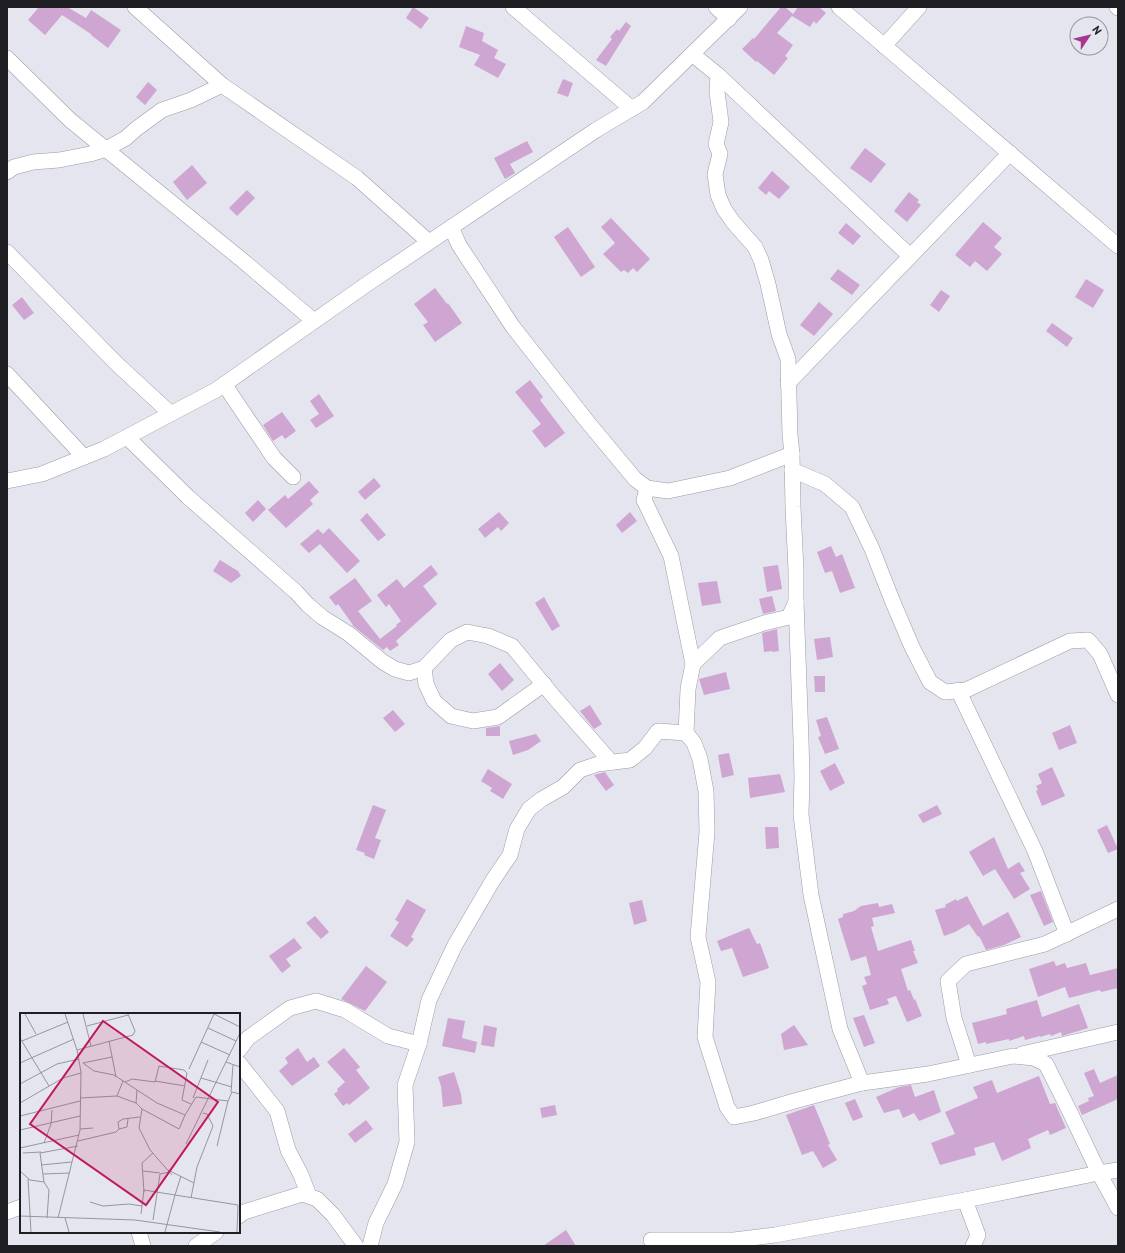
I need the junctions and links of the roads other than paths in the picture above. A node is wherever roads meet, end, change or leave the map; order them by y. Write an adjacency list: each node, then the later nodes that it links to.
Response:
1 (135, 7): 12 (street)
2 (513, 7): 13 (street)
3 (716, 7): 7 (street)
4 (740, 7): 7 (street)
5 (839, 7): 8 (street)
6 (919, 7): 8 (street)
7 (729, 19): 9 (street)
8 (884, 46): 15 (street)
9 (692, 54): 11 (street); 13 (street)
10 (7, 58): 14 (street)
11 (718, 75): 21 (street); 24 (street)
12 (222, 85): 14 (street); 18 (street)
13 (632, 108): 17 (street)
14 (106, 149): 16 (street); 22 (street)
15 (1010, 153): 19 (street); 21 (street)
16 (7, 172)
17 (451, 227): 18 (street); 33 (street)
18 (429, 242): 22 (street)
19 (1118, 246)
20 (7, 252): 26 (street)
21 (910, 256): 24 (street)
22 (314, 321): 25 (street)
23 (7, 374): 29 (street)
24 (788, 383): 28 (street)
25 (224, 384): 26 (street); 31 (street)
26 (170, 413): 27 (street)
27 (127, 437): 29 (street); 36 (street)
28 (792, 454): 30 (street); 33 (street)
29 (84, 457): 32 (street)
30 (792, 470): 34 (street); 38 (street)
31 (293, 477)
32 (7, 481)
33 (647, 488): 35 (street)
34 (796, 601): 35 (street); 50 (street)
35 (693, 664): 40 (street)
36 (424, 668): 37 (street); 37 (street)
37 (544, 684): 41 (street)
38 (958, 690): 39 (street); 43 (street)
39 (1118, 695)
40 (686, 733): 41 (street); 50 (street)
41 (611, 762): 45 (street)
42 (1118, 909): 43 (street)
43 (1067, 934): 49 (street)
44 (1118, 1032): 47 (street)
45 (419, 1044): 46 (street); 62 (street)
46 (240, 1049)
47 (1013, 1056): 49 (street); 52 (street)
48 (240, 1064): 53 (street)
49 (969, 1065): 50 (street)
50 (862, 1083)
51 (1118, 1170): 52 (street)
52 (1099, 1173): 54 (street); 56 (street)
53 (309, 1196): 58 (street); 62 (street)
54 (965, 1200): 61 (street); 65 (street)
55 (20, 1207): 57 (street)
56 (1118, 1208)
57 (7, 1212)
58 (240, 1215)
59 (139, 1233): 63 (street)
60 (215, 1233): 64 (street)
61 (651, 1240)
62 (367, 1245)
63 (143, 1246)
64 (196, 1246)
65 (973, 1246)

